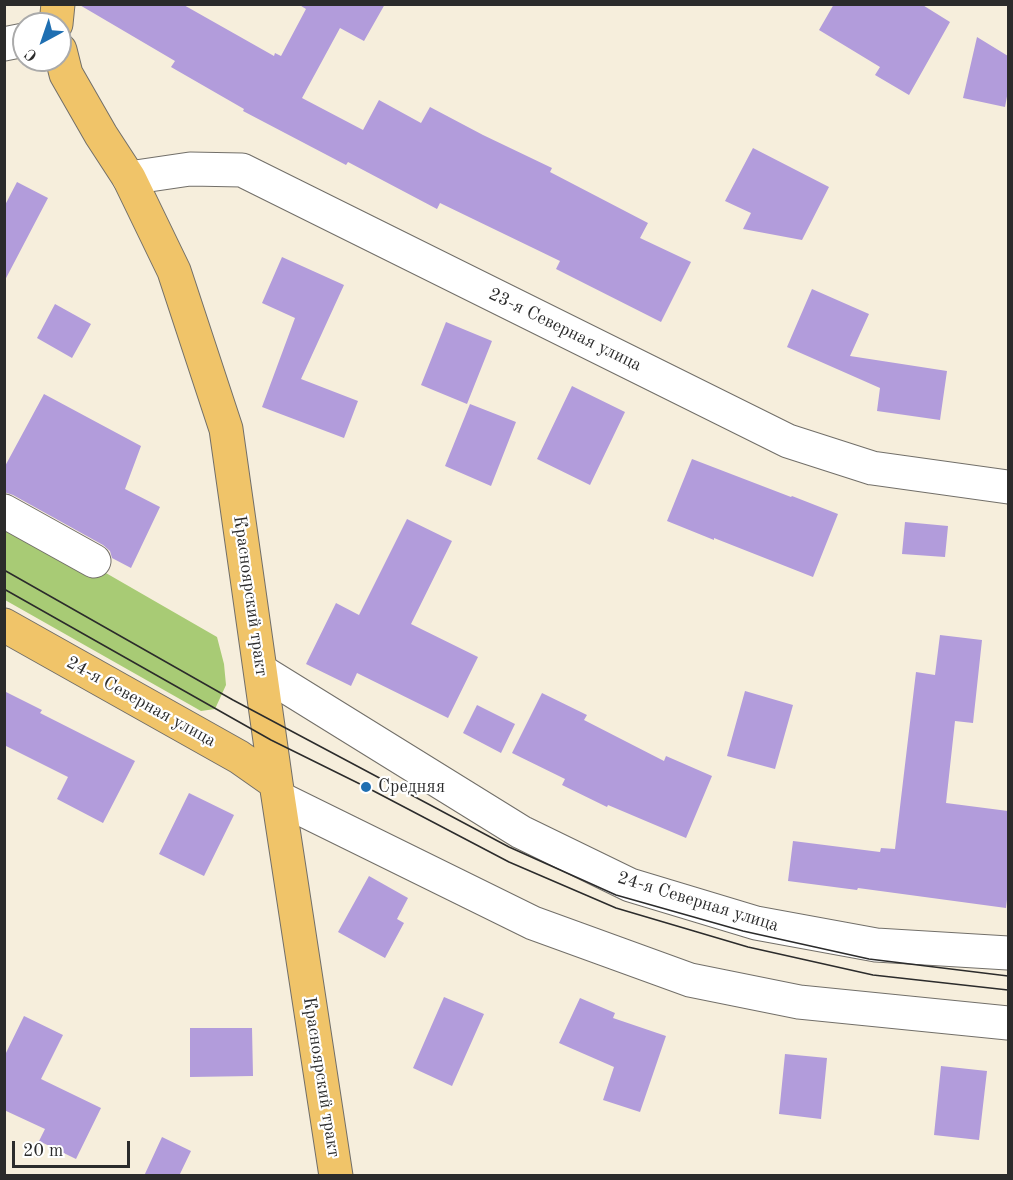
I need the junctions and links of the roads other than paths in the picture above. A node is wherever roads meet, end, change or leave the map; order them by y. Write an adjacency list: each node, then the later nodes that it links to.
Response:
1 (66, 72): 2 (main road, Красноярский тракт)
2 (129, 178): 3 (street, 23-я Северная улица); 7 (main road, Красноярский тракт)
3 (1008, 487)
4 (4, 511): 5 (street)
5 (94, 561)
6 (4, 625): 8 (main road, 24-я Северная улица)
7 (261, 670): 8 (main road, Красноярский тракт); 9 (street, 24-я Северная улица)
8 (277, 791): 10 (street, 24-я Северная улица); 11 (main road, Красноярский тракт)
9 (1008, 953)
10 (1008, 1023)
11 (336, 1176)

